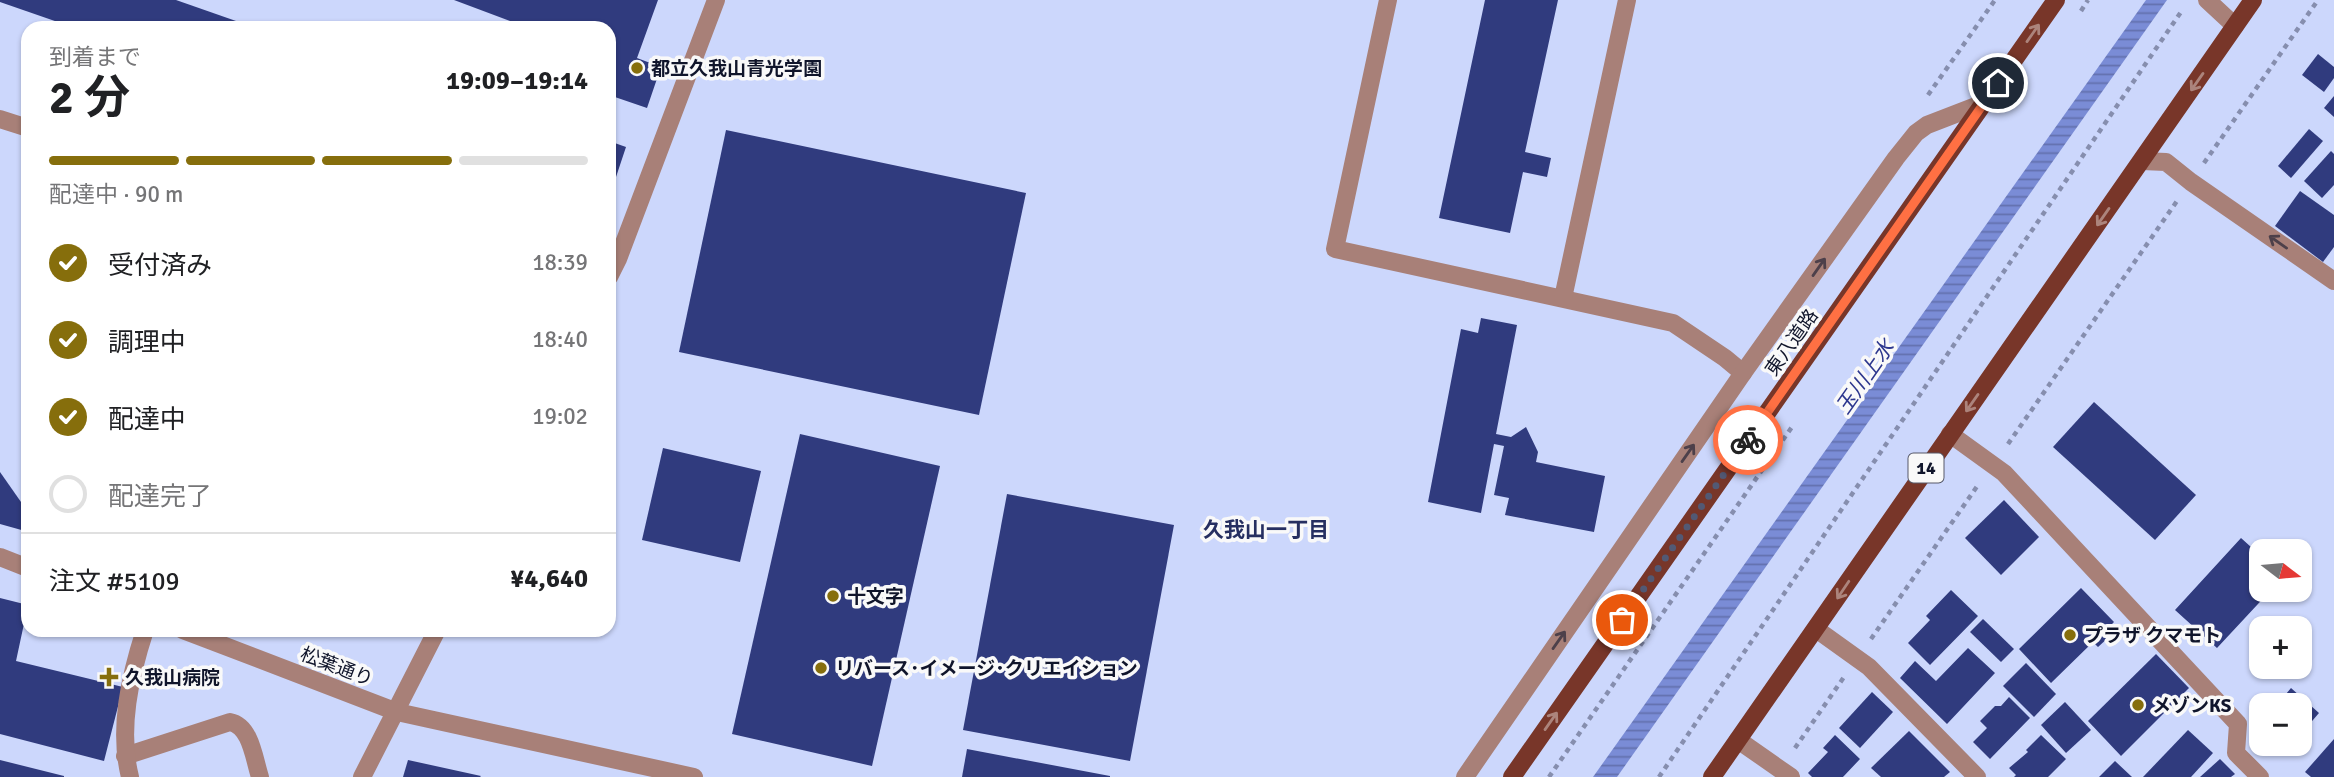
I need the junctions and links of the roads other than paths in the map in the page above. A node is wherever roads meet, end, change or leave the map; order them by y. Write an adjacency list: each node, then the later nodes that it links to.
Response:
1 (716, 0): 12 (street)
2 (1388, 0): 14 (street)
3 (1627, 0): 14 (street)
4 (2056, 0): 8 (main road, 東八道路, one-way to 4)
5 (2207, 0): 7 (street)
6 (2253, 0): 7 (main road, 14)
7 (2235, 26): 11 (main road, 14, one-way to 11)
8 (1984, 103): 15 (street, one-way to 8); 32 (main road, 東八道路, one-way to 8)
9 (0, 119): 10 (street)
10 (21, 126)
11 (2142, 161): 13 (street, one-way to 11); 16 (main road, 14, one-way to 16)
12 (616, 263)
13 (2331, 274)
14 (1563, 299): 15 (street)
15 (1744, 373): 31 (street, one-way to 15)
16 (1950, 434): 19 (main road, 14, one-way to 19); 35 (street)
17 (0, 557): 18 (street)
18 (21, 565)
19 (1816, 629): 24 (main road, 14); 34 (street)
20 (143, 637): 25 (street)
21 (201, 637): 23 (street, 松葉通り)
22 (433, 637): 23 (street)
23 (397, 712): 29 (street); 30 (street, 松葉通り)
24 (1738, 740): 26 (street); 33 (main road, 14)
25 (125, 756): 27 (street); 28 (street)
26 (1785, 773)
27 (130, 777)
28 (260, 777)
29 (362, 777)
30 (694, 777)
31 (1465, 777)
32 (1512, 777)
33 (1712, 777)
34 (1977, 777)
35 (2260, 777)

